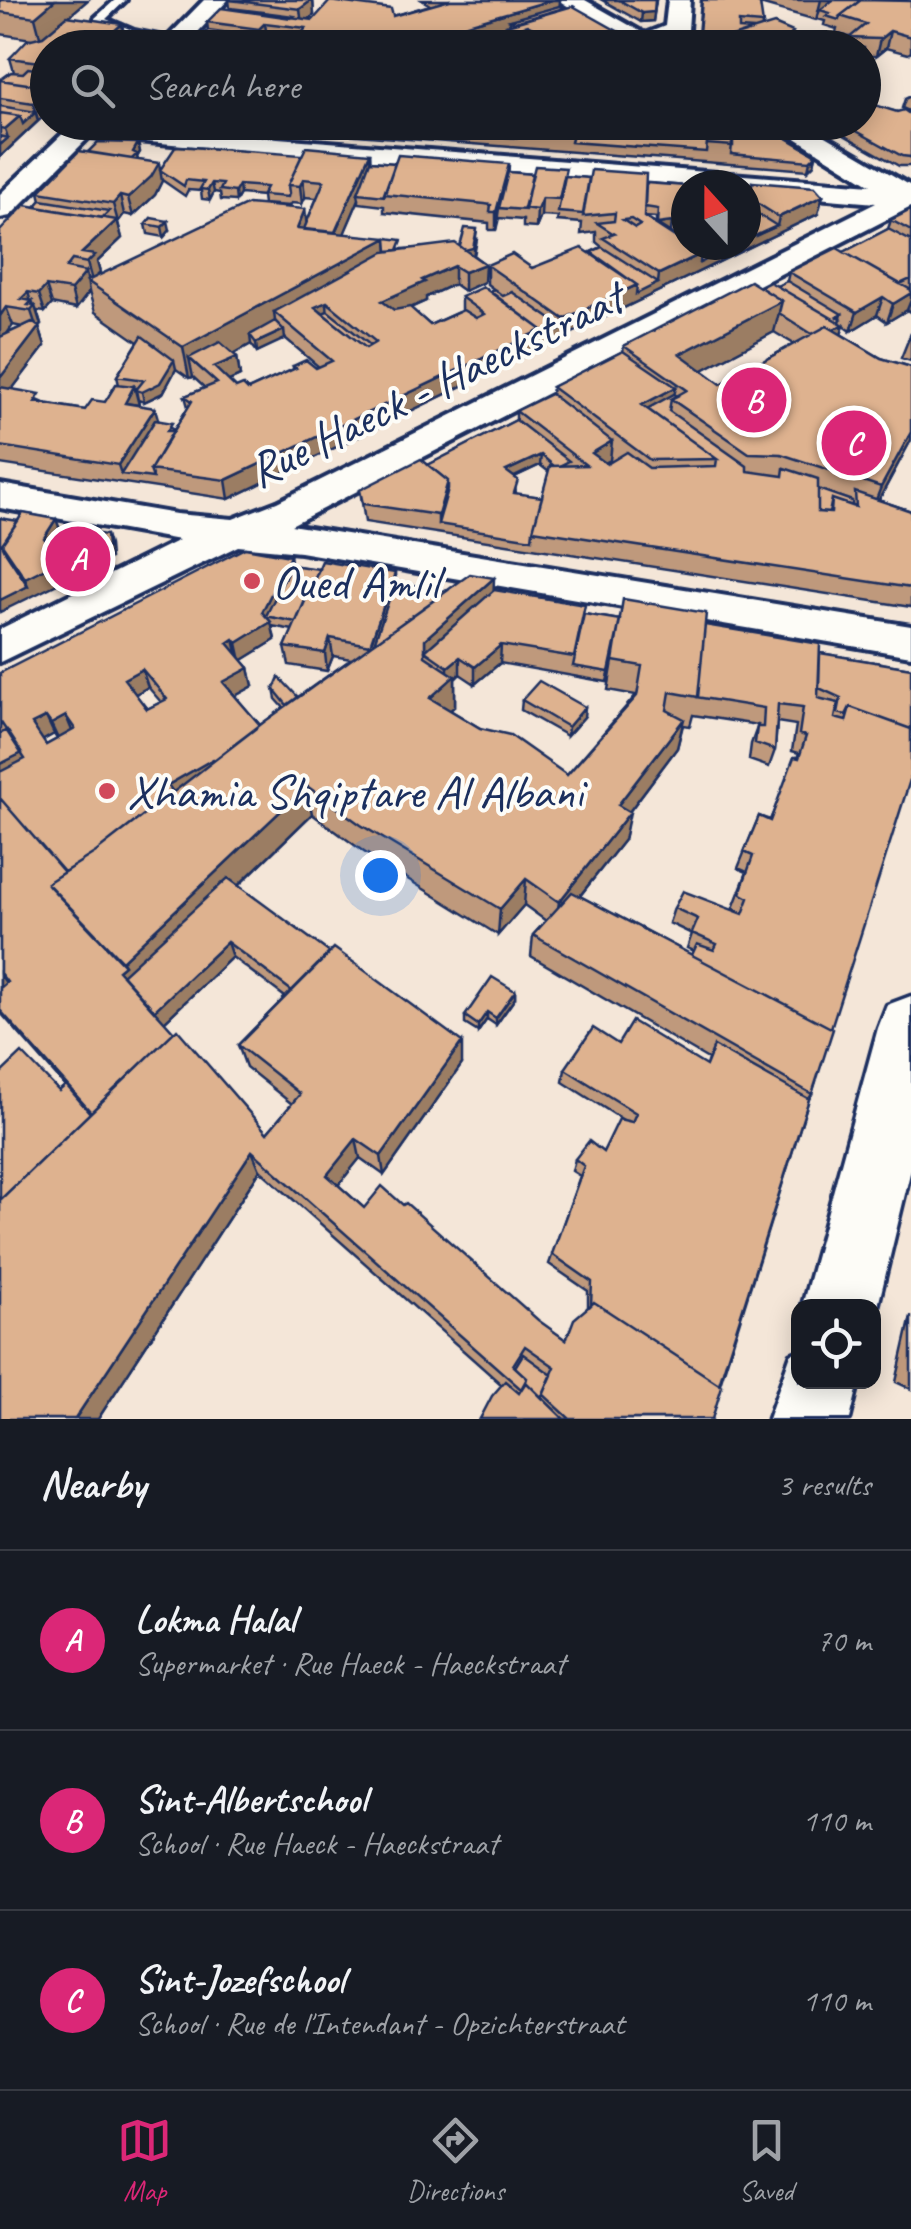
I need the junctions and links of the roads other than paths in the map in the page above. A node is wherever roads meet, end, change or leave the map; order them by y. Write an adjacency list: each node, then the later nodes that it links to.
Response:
1 (121, 0): 5 (lane)
2 (217, 0): 6 (street)
3 (569, 0): 7 (street)
4 (679, 0): 8 (street)
5 (122, 30)
6 (187, 30)
7 (622, 30)
8 (676, 30)
9 (72, 140): 13 (street)
10 (249, 140): 12 (street)
11 (814, 140): 12 (street)
12 (911, 197): 15 (street, Rue Haeck - Haeckstraat)
13 (0, 210)
14 (0, 496): 15 (street)
15 (236, 532): 16 (street); 17 (street, Rue Haeck - Haeckstraat)
16 (911, 641)
17 (0, 647)
18 (911, 1028): 19 (street)
19 (842, 1299)
20 (818, 1389): 21 (street)
21 (809, 1419)

